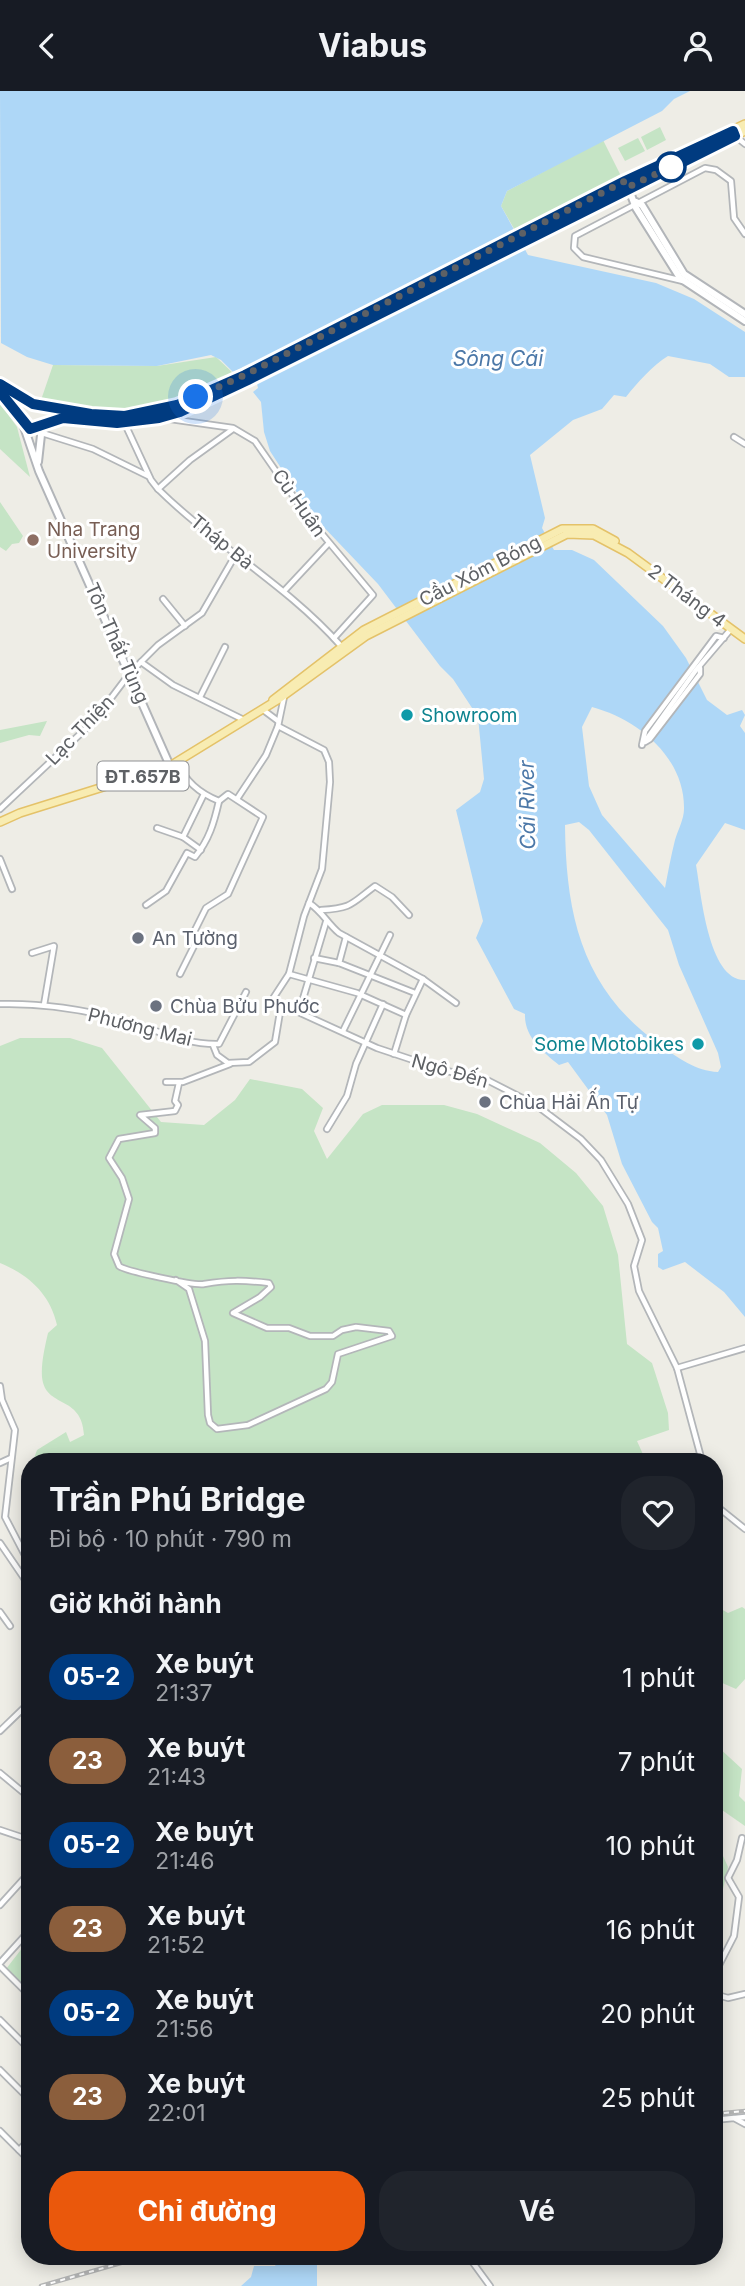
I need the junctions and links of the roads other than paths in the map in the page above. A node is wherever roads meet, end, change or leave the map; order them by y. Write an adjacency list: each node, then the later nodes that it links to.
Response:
1 (745, 124): 3 (main road)
2 (745, 131): 3 (main road)
3 (734, 133): 4 (street); 5 (main road)
4 (745, 144)
5 (626, 184): 6 (main road); 11 (main road)
6 (636, 202): 7 (street); 8 (main road); 8 (street)
7 (745, 234)
8 (686, 279): 9 (main road); 10 (main road)
9 (745, 314)
10 (745, 321)
11 (247, 378): 15 (main road); 16 (main road)
12 (0, 383): 14 (main road); 15 (main road)
13 (0, 392): 19 (main road)
14 (36, 405): 15 (main road); 19 (main road); 21 (main road)
15 (76, 412)
16 (180, 412): 17 (main road); 18 (street)
17 (159, 418): 18 (street, Cù Huân); 20 (main road)
18 (183, 421): 22 (street, Cù Huân)
19 (22, 422): 21 (main road); 25 (main road, Tôn Thất Tùng)
20 (124, 423): 21 (main road); 26 (street, Tháp Bà)
21 (42, 428): 25 (main road, Tôn Thất Tùng); 26 (street)
22 (233, 428): 27 (street); 29 (street, Cù Huân)
23 (734, 437): 24 (street)
24 (745, 444)
25 (39, 471): 42 (main road, Tôn Thất Tùng)
26 (149, 476): 27 (street, Tháp Bà)
27 (159, 489): 30 (street, Tháp Bà)
28 (600, 534): 34 (main road, 2 Tháng 4 / ĐT.657B); 35 (main road, Cầu Xóm Bóng / ĐT.657B)
29 (328, 544): 31 (street); 36 (street, Cù Huân)
30 (236, 554): 31 (street, Tháp Bà); 33 (street, Lạc Thiện)
31 (285, 590): 36 (street, Tháp Bà)
32 (163, 599): 33 (street)
33 (185, 626): 41 (street, Lạc Thiện)
34 (731, 629): 37 (street); 38 (main road, 2 Tháng 4)
35 (365, 633): 39 (main road, ĐT.657B); 43 (main road, ĐT.657B)
36 (334, 638): 39 (street, Tháp Bà)
37 (724, 638): 37 (street)
38 (745, 639)
39 (341, 646): 45 (main road, ĐT.657B)
40 (225, 647): 44 (street)
41 (141, 661): 42 (street, Lạc Thiện); 44 (street)
42 (130, 673): 49 (main road, Tôn Thất Tùng); 53 (street, Lạc Thiện)
43 (285, 695): 45 (main road, ĐT.657B); 48 (street)
44 (200, 697): 47 (street)
45 (273, 700): 46 (main road, ĐT.657B)
46 (261, 707): 47 (main road, ĐT.657B); 48 (street)
47 (242, 719): 49 (main road, ĐT.657B)
48 (278, 723): 51 (street); 60 (street)
49 (173, 764): 50 (street); 54 (main road, ĐT.657B)
50 (204, 794): 52 (street); 56 (street)
51 (237, 799): 52 (street); 71 (street)
52 (219, 801): 57 (street)
53 (0, 809)
54 (0, 822)
55 (158, 828): 56 (street)
56 (183, 837): 57 (street)
57 (201, 849): 61 (street)
58 (0, 859): 59 (street)
59 (12, 889)
60 (309, 903): 62 (street); 72 (street)
61 (146, 905)
62 (321, 910): 63 (street); 64 (street)
63 (409, 915)
64 (326, 921): 66 (street); 69 (street)
65 (390, 935): 68 (street)
66 (346, 937): 68 (street); 70 (street)
67 (32, 953): 81 (street)
68 (381, 956): 73 (street); 75 (street)
69 (314, 958): 70 (street); 74 (street)
70 (339, 963): 73 (street)
71 (180, 974)
72 (289, 974): 74 (street); 83 (street)
73 (371, 975): 77 (street); 78 (street)
74 (308, 979): 78 (street); 84 (street)
75 (423, 979): 77 (street); 79 (street)
76 (246, 992): 88 (street, Phương Mai)
77 (415, 993): 85 (street)
78 (361, 994): 82 (street); 86 (street)
79 (456, 1003)
80 (0, 1004): 81 (street, Phương Mai)
81 (44, 1005): 88 (street, Phương Mai)
82 (383, 1005): 85 (street); 87 (street)
83 (281, 1006): 84 (street, Ngô Đến); 90 (street)
84 (299, 1011): 86 (street, Ngô Đến)
85 (406, 1015): 89 (street)
86 (343, 1031): 87 (street, Ngô Đến)
87 (365, 1042): 89 (street, Ngô Đến); 93 (street)
88 (213, 1045): 90 (street)
89 (394, 1054): 96 (street, Ngô Đến)
90 (231, 1064): 92 (street)
91 (166, 1081): 92 (street)
92 (178, 1083): 94 (street)
93 (327, 1129)
94 (176, 1280): 94 (street)
95 (745, 1348): 96 (street)
96 (677, 1368): 98 (street, Ngô Đến)
97 (0, 1386): 99 (street)
98 (700, 1453)
99 (11, 1458): 100 (street); 104 (street)
100 (0, 1463)
101 (723, 1515): 102 (street)
102 (745, 1529)
103 (0, 1543): 105 (street)
104 (21, 1548)
105 (21, 1574)
106 (0, 1612): 107 (street)
107 (10, 1626)
108 (21, 1711): 109 (street)
109 (0, 1731)
110 (0, 1773): 111 (street)
111 (21, 1790)
112 (0, 1830): 113 (street)
113 (21, 1837)
114 (742, 1838): 118 (street)
115 (21, 1882): 116 (street)
116 (0, 1905)
117 (21, 1940): 119 (street)
118 (723, 1957)
119 (0, 1964): 120 (street)
120 (21, 1986)
121 (745, 1994): 122 (street)
122 (723, 1997)
123 (0, 2020): 124 (street)
124 (21, 2041)
125 (0, 2070): 126 (street)
126 (21, 2091)
127 (745, 2117): 128 (street)
128 (734, 2118): 129 (street); 130 (street)
129 (723, 2119)
130 (745, 2124)
131 (0, 2131): 132 (street)
132 (19, 2150)
133 (475, 2265): 134 (street)
134 (490, 2286)

